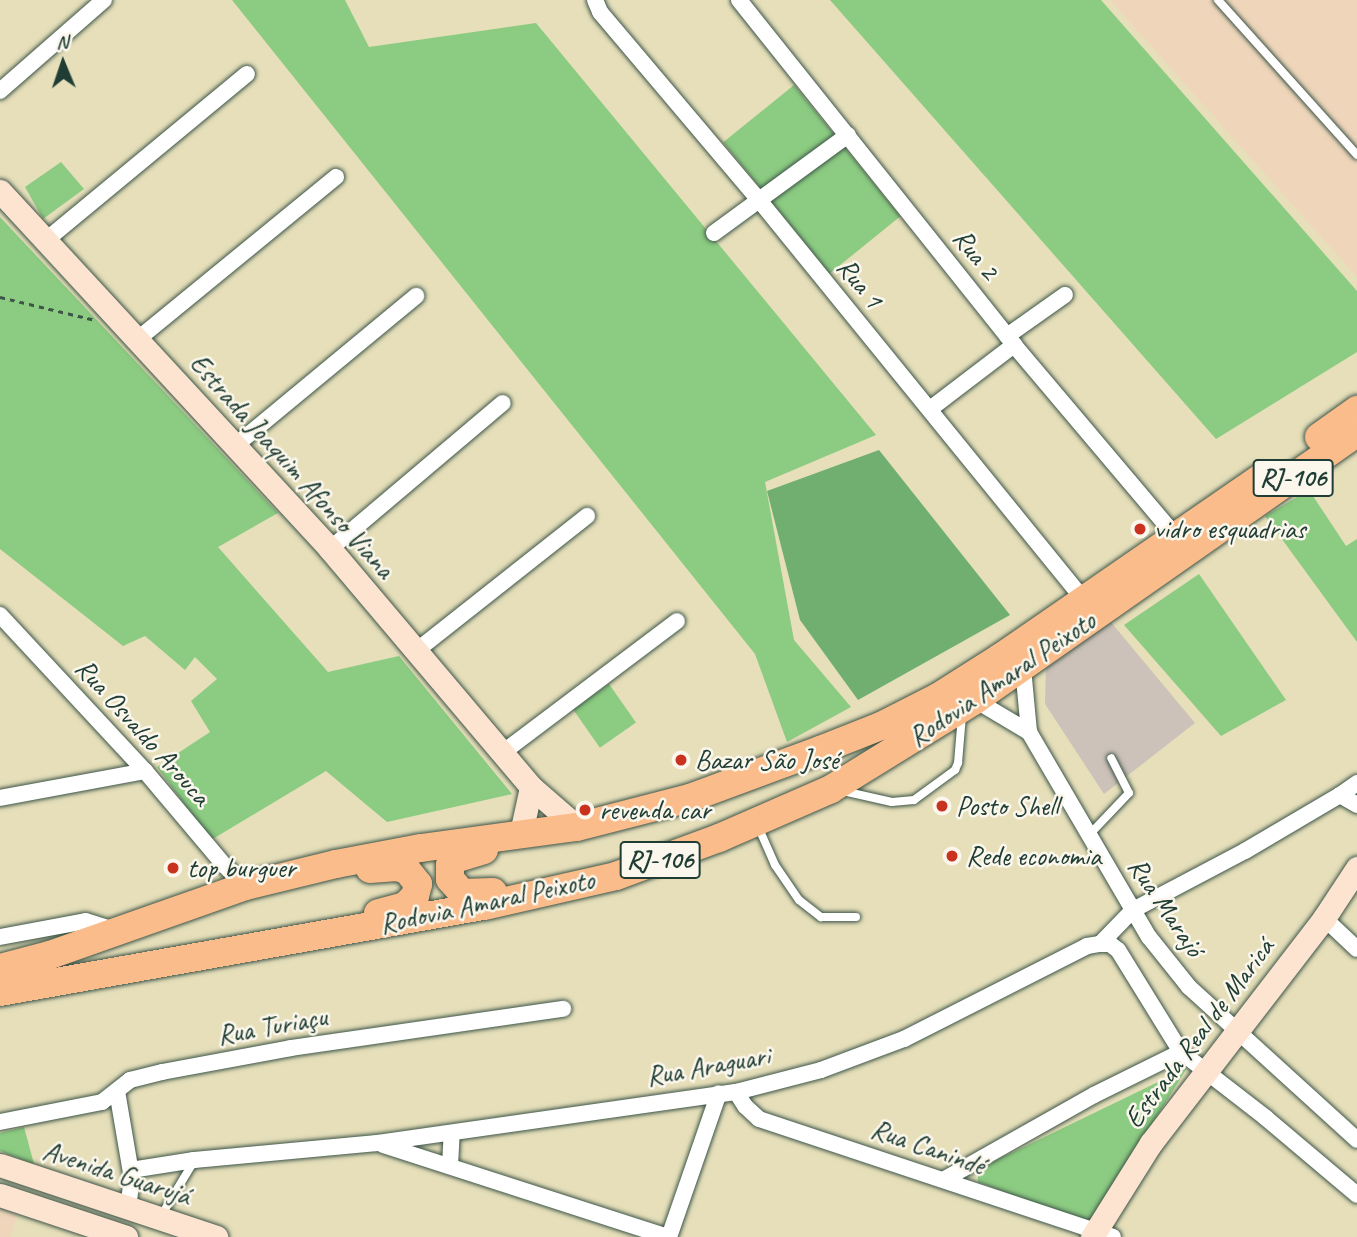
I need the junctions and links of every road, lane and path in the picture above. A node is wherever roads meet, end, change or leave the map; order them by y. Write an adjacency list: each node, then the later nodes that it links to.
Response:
1 (104, 0): 6 (street)
2 (596, 0): 11 (street, Rua 1)
3 (739, 0): 7 (street, Rua 2)
4 (1218, 0): 8 (lane)
5 (247, 74): 13 (street)
6 (0, 91)
7 (848, 135): 11 (street); 19 (street, Rua 2)
8 (1357, 155)
9 (336, 177): 18 (street)
10 (0, 191): 13 (street, Estrada Joaquim Afonso Viana)
11 (760, 200): 12 (street); 21 (street, Rua 1)
12 (714, 233)
13 (45, 241): 17 (street, Estrada Joaquim Afonso Viana)
14 (1065, 295): 19 (street)
15 (416, 296): 24 (street)
16 (0, 297): 17 (path)
17 (121, 323): 18 (street, Estrada Joaquim Afonso Viana)
18 (138, 340): 24 (street, Estrada Joaquim Afonso Viana)
19 (1011, 341): 21 (street); 26 (street, Rua 2)
20 (503, 403): 27 (street)
21 (930, 409): 28 (street, Rua 1)
22 (1357, 410): 26 (highway, Rodovia Amaral Peixoto / RJ-106)
23 (1353, 439): 32 (highway, Rodovia Amaral Peixoto / RJ-106)
24 (236, 446): 27 (street, Estrada Joaquim Afonso Viana)
25 (586, 516): 31 (street)
26 (1176, 537): 28 (highway, Rodovia Amaral Peixoto / RJ-106)
27 (330, 549): 31 (street, Estrada Joaquim Afonso Viana)
28 (1084, 600): 43 (highway, Rodovia Amaral Peixoto / RJ-106)
29 (0, 615): 37 (street, Rua Osvaldo Arouca)
30 (677, 621): 35 (street)
31 (416, 651): 35 (street, Estrada Joaquim Afonso Viana)
32 (1023, 668): 33 (highway, Rodovia Amaral Peixoto / RJ-106); 34 (street, Rua Marajó)
33 (969, 704): 34 (street, Rua Marajó); 40 (highway, Rodovia Amaral Peixoto / RJ-106); 40 (lane)
34 (1028, 732): 48 (street, Rua Marajó)
35 (502, 753): 39 (street, Estrada Joaquim Afonso Viana)
36 (1111, 758): 48 (lane)
37 (145, 771): 42 (street); 50 (street, Rua Osvaldo Arouca)
38 (1357, 783): 41 (street)
39 (531, 787): 46 (street, Estrada Joaquim Afonso Viana); 47 (street)
40 (831, 789): 45 (highway, Rodovia Amaral Peixoto / RJ-106)
41 (1340, 795): 44 (street); 51 (street)
42 (0, 798)
43 (671, 803): 45 (highway); 46 (highway, Rodovia Amaral Peixoto / RJ-106)
44 (1357, 805)
45 (749, 825): 52 (lane); 59 (highway, Rodovia Amaral Peixoto / RJ-106)
46 (577, 827): 47 (highway, Rodovia Amaral Peixoto / RJ-106)
47 (521, 833): 50 (highway, Rodovia Amaral Peixoto / RJ-106)
48 (1089, 835): 51 (street, Rua Marajó)
49 (1357, 868): 53 (street, Estrada Real de Maricá)
50 (246, 886): 54 (highway, Rodovia Amaral Peixoto / RJ-106)
51 (1133, 910): 57 (street); 63 (street, Rua Marajó)
52 (856, 917)
53 (1324, 918): 58 (street); 63 (street, Estrada Real de Maricá)
54 (116, 931): 55 (street); 56 (highway, Rodovia Amaral Peixoto / RJ-106)
55 (0, 937)
56 (88, 942): 59 (highway); 60 (highway, Rodovia Amaral Peixoto / RJ-106)
57 (1100, 944): 64 (street); 67 (street, Rua Araguari)
58 (1357, 949)
59 (189, 958): 61 (highway, Rodovia Amaral Peixoto / RJ-106)
60 (0, 968)
61 (0, 992)
62 (563, 1010): 66 (street, Rua Turiaçu)
63 (1237, 1033): 65 (street, Estrada Real de Maricá); 71 (street, Rua Marajó)
64 (1181, 1052): 65 (street); 77 (street)
65 (1205, 1071): 79 (street); 82 (street, Estrada Real de Maricá)
66 (117, 1091): 69 (street, Rua Turiaçu); 76 (street)
67 (736, 1091): 68 (street, Rua Araguari); 77 (street, Rua Canindé)
68 (719, 1093): 70 (street, Rua Araguari); 85 (street)
69 (0, 1122)
70 (452, 1133): 72 (street, Rua Araguari); 75 (street)
71 (1357, 1140)
72 (377, 1143): 73 (street, Rua Araguari); 75 (street)
73 (194, 1160): 76 (street, Rua Araguari); 81 (lane)
74 (0, 1165): 80 (street, Avenida Guarujá)
75 (450, 1166): 85 (street)
76 (131, 1170): 80 (street)
77 (945, 1179): 82 (street, Rua Canindé)
78 (0, 1195): 83 (street, Avenida Guarujá)
79 (1357, 1195)
80 (128, 1208): 81 (street, Avenida Guarujá)
81 (156, 1228): 84 (street, Avenida Guarujá)
82 (1100, 1235)
83 (126, 1237)
84 (216, 1237)
85 (668, 1237)

